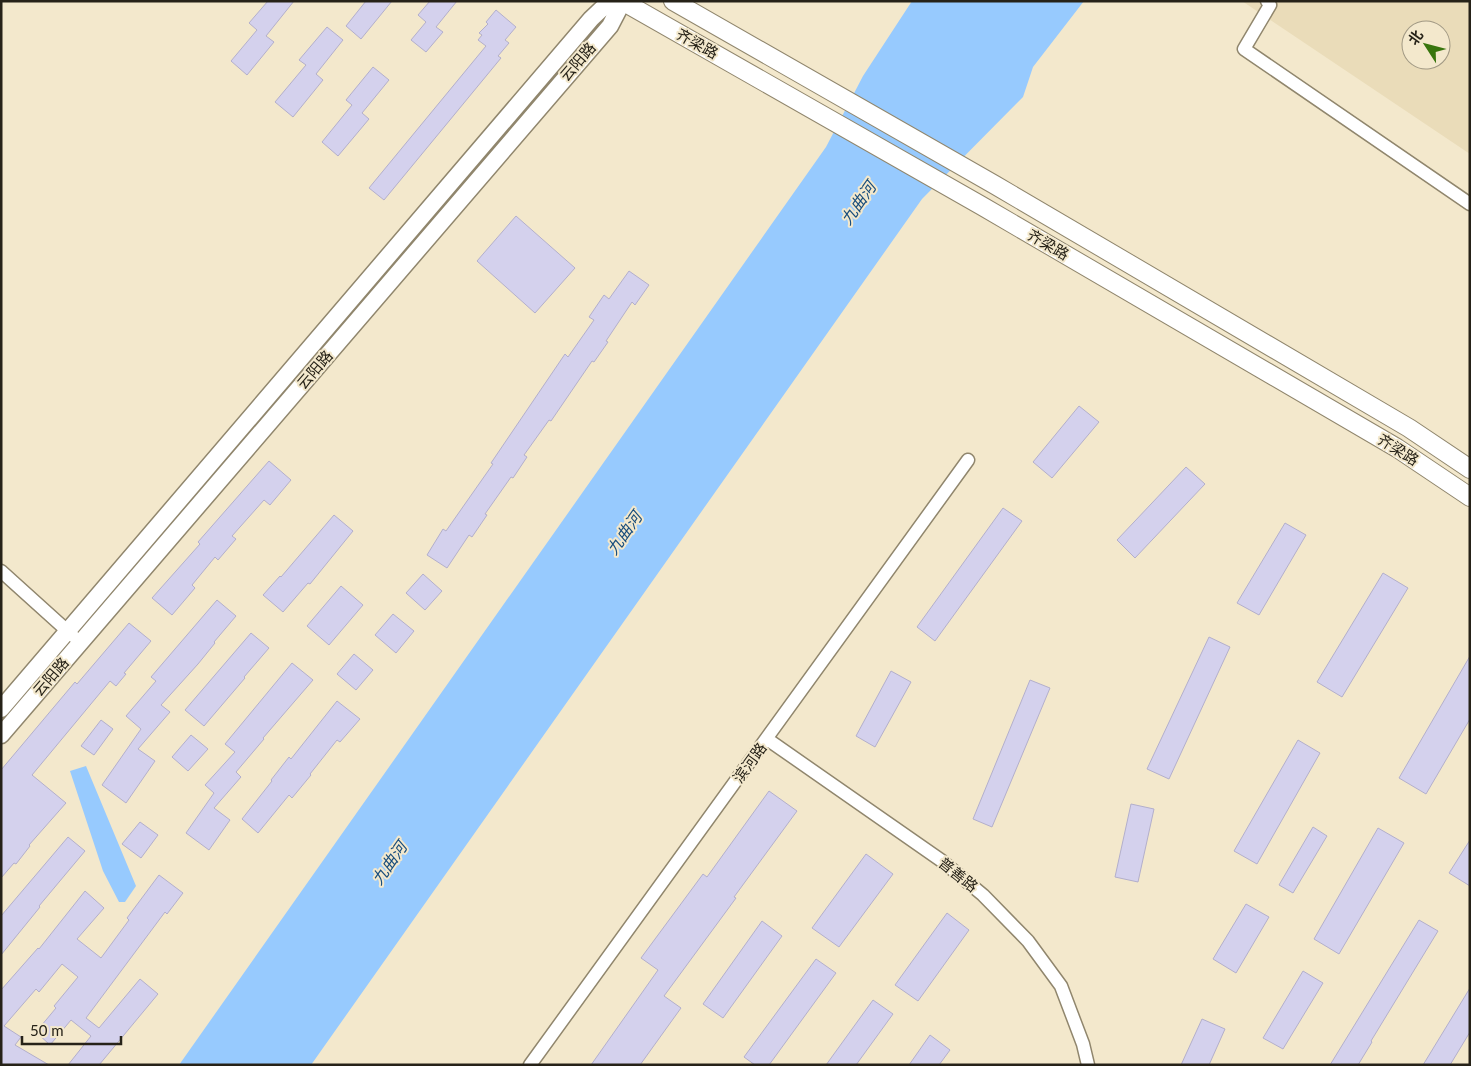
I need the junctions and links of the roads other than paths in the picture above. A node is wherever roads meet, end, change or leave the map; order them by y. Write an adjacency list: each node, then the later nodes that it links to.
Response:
1 (610, 1): 10 (street, 云阳路)
2 (622, 1): 8 (main road, 齐梁路); 11 (street, 云阳路)
3 (673, 1): 7 (main road, 齐梁路)
4 (1267, 1): 5 (street)
5 (1470, 204)
6 (968, 460): 14 (street, 滨河路)
7 (1470, 469)
8 (1470, 497)
9 (1, 571): 10 (street)
10 (68, 631): 11 (street); 12 (street, 云阳路)
11 (80, 643): 13 (street, 云阳路)
12 (1, 708)
13 (1, 735)
14 (767, 739): 15 (street, 滨河路); 16 (street, 普善路)
15 (530, 1065)
16 (1088, 1065)

